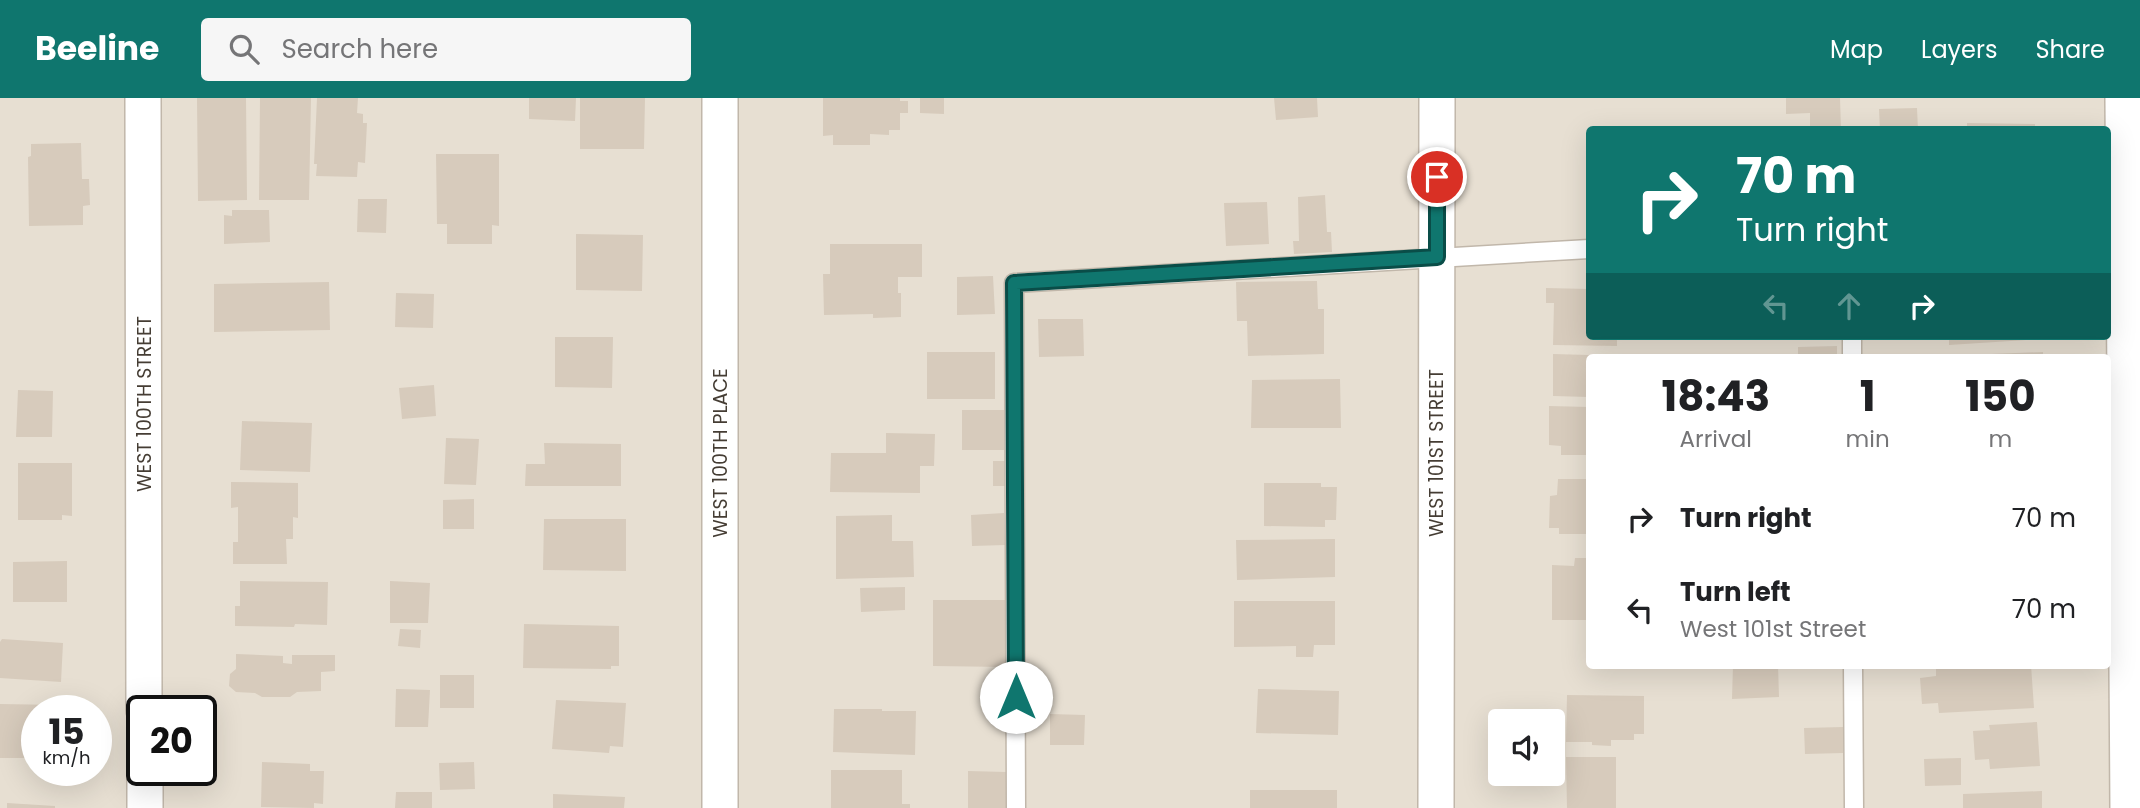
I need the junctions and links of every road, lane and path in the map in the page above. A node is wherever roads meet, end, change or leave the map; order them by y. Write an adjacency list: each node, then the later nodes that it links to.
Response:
1 (144, 98): 9 (street, WEST 100TH STREET)
2 (720, 98): 12 (street, WEST 100TH PLACE)
3 (1437, 98): 7 (street, WEST 101ST STREET)
4 (2123, 98): 5 (street)
5 (2132, 179): 16 (street)
6 (1586, 249): 7 (lane)
7 (1437, 257): 13 (lane); 14 (street, WEST 101ST STREET)
8 (1853, 669): 15 (lane)
9 (144, 695)
10 (145, 786): 11 (street)
11 (145, 808)
12 (720, 808)
13 (1016, 808)
14 (1436, 808)
15 (1854, 808)
16 (2128, 808)

